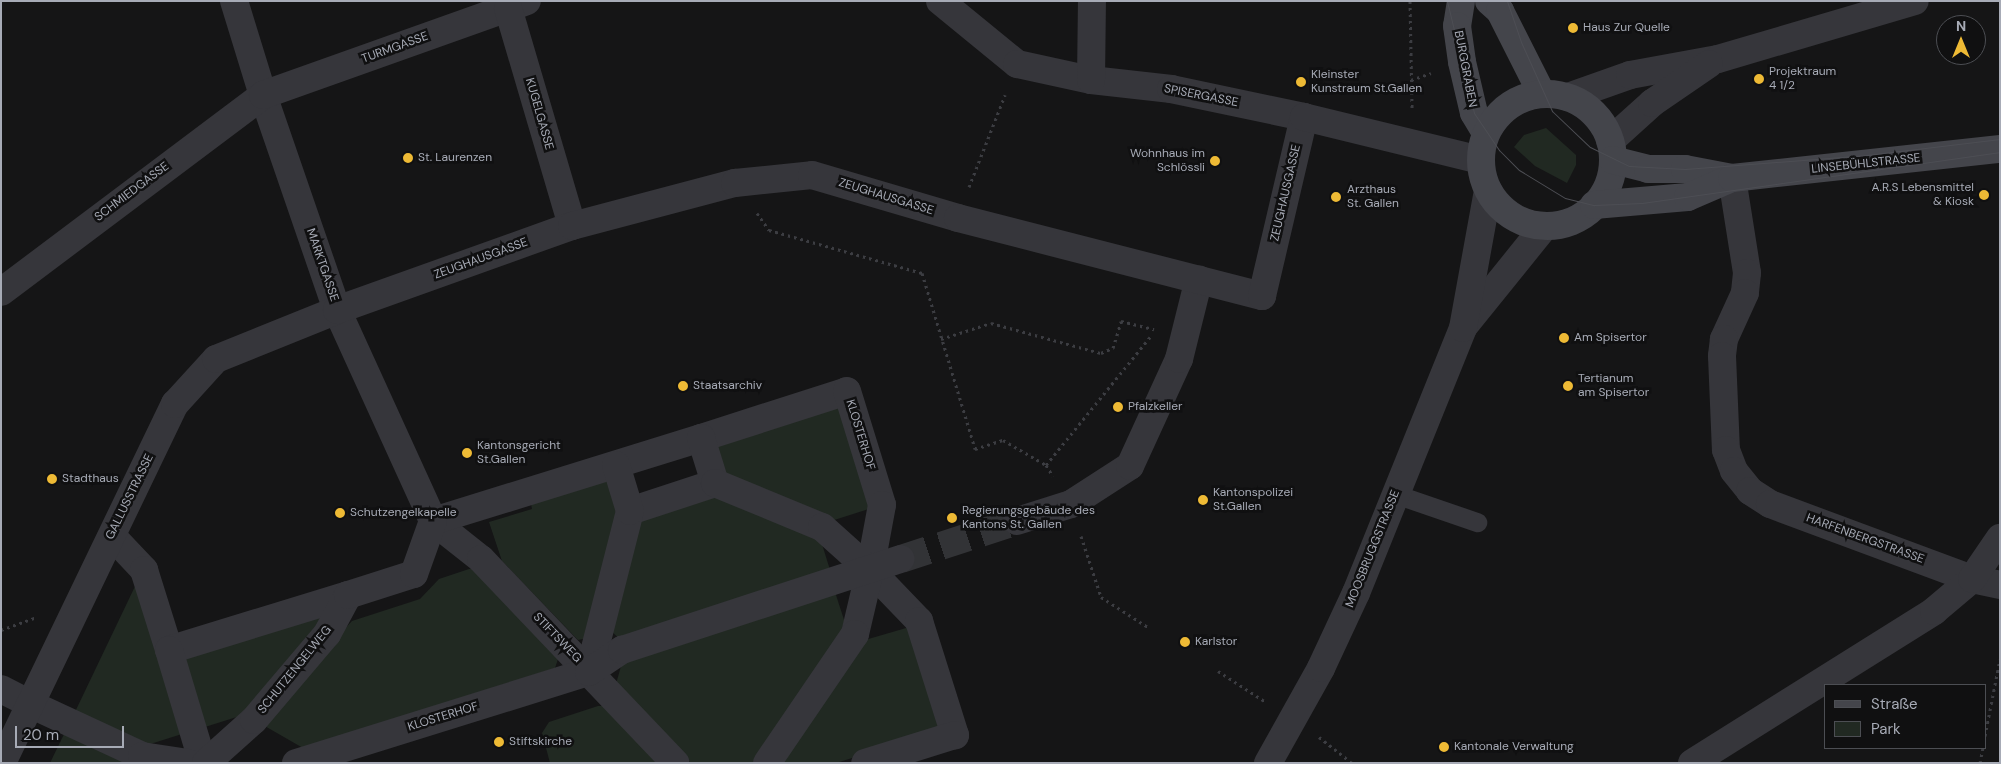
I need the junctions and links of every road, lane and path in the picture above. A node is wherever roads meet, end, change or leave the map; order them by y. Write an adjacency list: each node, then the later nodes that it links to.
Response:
1 (234, 1): 13 (street, MARKTGASSE)
2 (940, 1): 10 (street, SPISERGASSE)
3 (1092, 1): 12 (street)
4 (1410, 1): 11 (path)
5 (1461, 1): 16 (main road, BURGGRABEN)
6 (1489, 1): 14 (main road)
7 (1915, 1): 9 (street)
8 (514, 4): 13 (street, TURMGASSE); 25 (street, KUGELGASSE)
9 (1718, 58): 14 (street); 18 (street)
10 (1017, 64): 12 (street, SPISERGASSE); 20 (path)
11 (1435, 71)
12 (1091, 80): 15 (street, SPISERGASSE)
13 (263, 95): 28 (street, SCHMIEDGASSE); 29 (street, MARKTGASSE)
14 (1555, 96): 16 (main road); 18 (main road)
15 (1304, 117): 19 (street, SPISERGASSE); 27 (street, ZEUGHAUSGASSE)
16 (1486, 133): 19 (main road)
17 (2000, 149): 21 (main road, LINSEBÜHLSTRASSE)
18 (1611, 151): 21 (main road, LINSEBÜHLSTRASSE); 24 (main road)
19 (1481, 160): 23 (main road)
20 (973, 177)
21 (1732, 178): 24 (main road, LINSEBÜHLSTRASSE); 46 (street, HARFENBERGSTRASSE)
22 (735, 183): 25 (street, ZEUGHAUSGASSE); 27 (street, ZEUGHAUSGASSE); 31 (path)
23 (1488, 190): 26 (main road); 30 (street, MOOSBRUGGSTRASSE)
24 (1594, 205): 26 (main road)
25 (572, 226): 29 (street, ZEUGHAUSGASSE)
26 (1545, 226): 30 (street, MOOSBRUGGSTRASSE)
27 (1199, 279): 37 (street)
28 (1, 292)
29 (337, 310): 39 (street, MARKTGASSE); 42 (street, GALLUSSTRASSE)
30 (1463, 328): 36 (street, MOOSBRUGGSTRASSE)
31 (941, 339): 34 (path); 34 (path)
32 (701, 438): 33 (street, KLOSTERHOF); 35 (street); 45 (street, KLOSTERHOF)
33 (616, 465): 38 (street); 39 (street, KLOSTERHOF)
34 (1046, 465): 37 (path)
35 (715, 483): 38 (street); 45 (street)
36 (1395, 494): 41 (lane); 57 (street, MOOSBRUGGSTRASSE)
37 (1070, 504): 40 (street); 49 (path)
38 (630, 511): 53 (street)
39 (433, 520): 48 (street); 53 (street, STIFTSWEG)
40 (1017, 521)
41 (1477, 522)
42 (112, 536): 50 (street); 56 (street, GALLUSSTRASSE)
43 (2000, 538): 46 (street)
44 (901, 559): 45 (street, KLOSTERHOF)
45 (870, 570): 53 (street, KLOSTERHOF); 65 (street, KLOSTERHOF); 66 (street)
46 (1972, 579): 47 (street, HARFENBERGSTRASSE); 69 (street)
47 (2000, 585)
48 (348, 595): 50 (street); 62 (street, SCHUTZENGELWEG)
49 (1148, 627)
50 (169, 650): 62 (street)
51 (2000, 659): 58 (path)
52 (1218, 671): 55 (path)
53 (589, 672): 63 (street, KLOSTERHOF); 64 (street, STIFTSWEG)
54 (1, 689): 56 (street)
55 (1253, 694)
56 (28, 703): 60 (street, GALLUSSTRASSE); 61 (street)
57 (1295, 719): 67 (street, MOOSBRUGGSTRASSE); 68 (path)
58 (1986, 731)
59 (1982, 749): 70 (path)
60 (2, 763)
61 (188, 763)
62 (204, 763)
63 (296, 763)
64 (674, 763)
65 (767, 763)
66 (865, 763)
67 (1268, 763)
68 (1352, 763)
69 (1692, 763)
70 (1980, 763)

